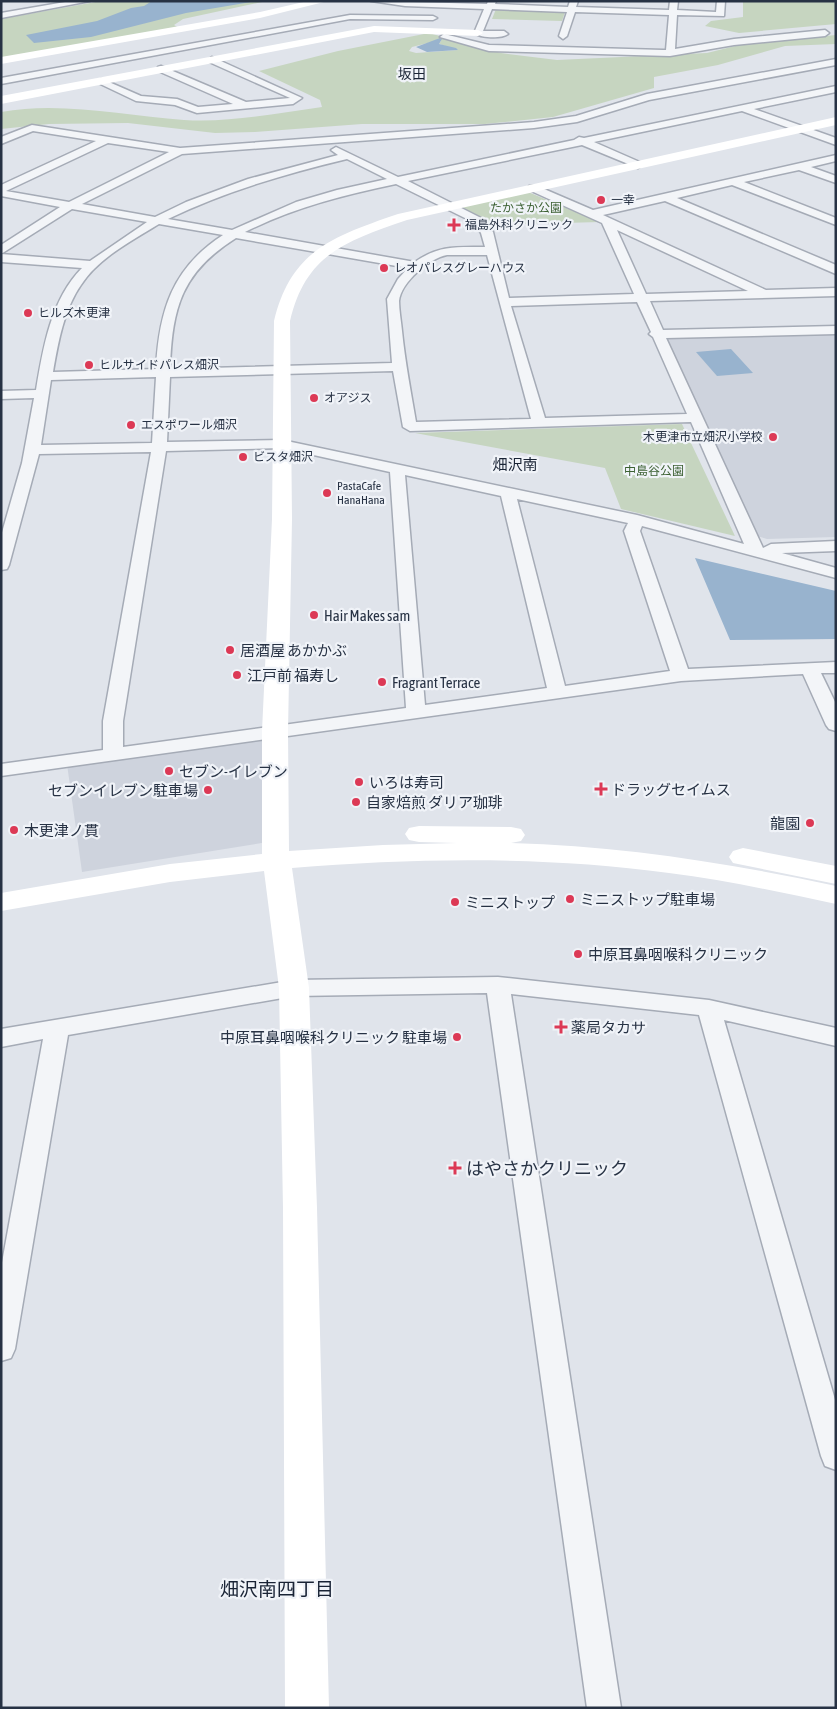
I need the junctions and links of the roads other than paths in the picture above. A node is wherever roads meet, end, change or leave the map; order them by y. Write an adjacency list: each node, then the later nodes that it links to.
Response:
1 (20, 1): 12 (street)
2 (86, 1): 12 (street)
3 (323, 1): 8 (street)
4 (375, 1): 9 (street)
5 (622, 1): 13 (street)
6 (674, 1): 14 (street)
7 (721, 1): 14 (street)
8 (308, 3): 17 (street)
9 (440, 3): 10 (street); 16 (street)
10 (491, 4): 11 (street); 20 (street)
11 (572, 6): 13 (street); 23 (street)
12 (42, 10): 15 (street)
13 (620, 11): 14 (street)
14 (672, 13): 26 (street)
15 (1, 16)
16 (433, 18): 18 (street); 22 (street)
17 (212, 24): 22 (street); 29 (street)
18 (426, 31): 20 (street); 25 (street)
19 (825, 32): 26 (street)
20 (478, 33): 21 (street)
21 (513, 34)
22 (245, 36): 25 (street); 27 (street)
23 (573, 36)
24 (444, 37): 26 (street)
25 (276, 47): 28 (street)
26 (670, 53)
27 (144, 55): 31 (street); 32 (street)
28 (212, 60): 31 (street); 41 (street)
29 (1, 61)
30 (836, 62): 35 (street)
31 (167, 68): 34 (street); 41 (street)
32 (20, 77): 33 (street); 37 (street)
33 (1, 81)
34 (100, 81): 37 (street); 41 (street)
35 (688, 89): 38 (street); 44 (street)
36 (836, 89): 42 (street)
37 (48, 91): 39 (street)
38 (706, 95)
39 (1, 100)
40 (724, 102): 42 (street)
41 (247, 106)
42 (742, 108): 45 (street); 48 (street)
43 (836, 121): 45 (street)
44 (542, 124): 48 (street); 49 (street)
45 (800, 129): 50 (street); 54 (street)
46 (1, 140): 47 (street)
47 (106, 140): 51 (street); 60 (street)
48 (582, 141): 54 (street); 56 (street)
49 (320, 142): 51 (street); 52 (street)
50 (836, 142)
51 (180, 150): 63 (street)
52 (348, 156): 56 (street); 66 (street)
53 (836, 158): 55 (street)
54 (638, 165): 59 (street)
55 (799, 166): 57 (street); 58 (street)
56 (396, 180): 64 (street); 69 (street)
57 (836, 180)
58 (734, 182): 62 (street); 68 (street)
59 (533, 188): 64 (street); 65 (street)
60 (1, 189)
61 (1, 193): 63 (street)
62 (666, 197): 65 (street); 76 (street)
63 (71, 206): 66 (street); 70 (street)
64 (447, 206): 71 (street); 72 (street)
65 (592, 214): 67 (street)
66 (155, 220): 69 (street); 74 (street)
67 (607, 221): 78 (street); 79 (street)
68 (836, 222)
69 (234, 234): 71 (street); 85 (street)
70 (1, 251)
71 (326, 251): 75 (street); 84 (street)
72 (491, 251): 75 (street); 80 (street)
73 (1, 258): 74 (street)
74 (92, 265): 86 (street)
75 (417, 266): 83 (street)
76 (836, 270)
77 (836, 292): 78 (street)
78 (766, 294): 79 (street)
79 (640, 297): 80 (street); 82 (street)
80 (504, 302): 90 (street)
81 (836, 330): 82 (street)
82 (656, 334): 89 (street)
83 (399, 366): 84 (street); 90 (street)
84 (283, 369): 85 (street); 91 (street)
85 (164, 372): 86 (street); 92 (street)
86 (46, 376): 87 (street)
87 (42, 394): 88 (street); 93 (street)
88 (1, 395)
89 (694, 418): 90 (street); 99 (street)
90 (540, 422)
91 (282, 444): 92 (street); 94 (street); 108 (street)
92 (159, 446): 93 (street); 109 (street)
93 (32, 450): 96 (street)
94 (397, 468): 95 (street); 106 (street)
95 (508, 493): 97 (street); 105 (street)
96 (9, 510): 100 (street)
97 (637, 520): 99 (street); 104 (street)
98 (836, 546): 99 (street)
99 (756, 551): 101 (street)
100 (1, 565)
101 (836, 573)
102 (836, 667): 103 (street)
103 (810, 669): 104 (street); 107 (street)
104 (681, 674): 105 (street)
105 (557, 692): 106 (street)
106 (416, 712): 108 (street)
107 (836, 725)
108 (275, 731): 109 (street); 111 (street)
109 (113, 754): 110 (street)
110 (1, 770)
111 (275, 851): 112 (street); 113 (street); 114 (street); 115 (street); 117 (street)
112 (836, 875)
113 (1, 885)
114 (836, 895)
115 (1, 902)
116 (498, 985): 117 (street); 118 (street); 125 (street)
117 (294, 988): 119 (street); 124 (street)
118 (709, 1008): 120 (street); 123 (street)
119 (57, 1028): 121 (street); 122 (street)
120 (836, 1037)
121 (1, 1038)
122 (1, 1349)
123 (836, 1456)
124 (306, 1708)
125 (604, 1708)

